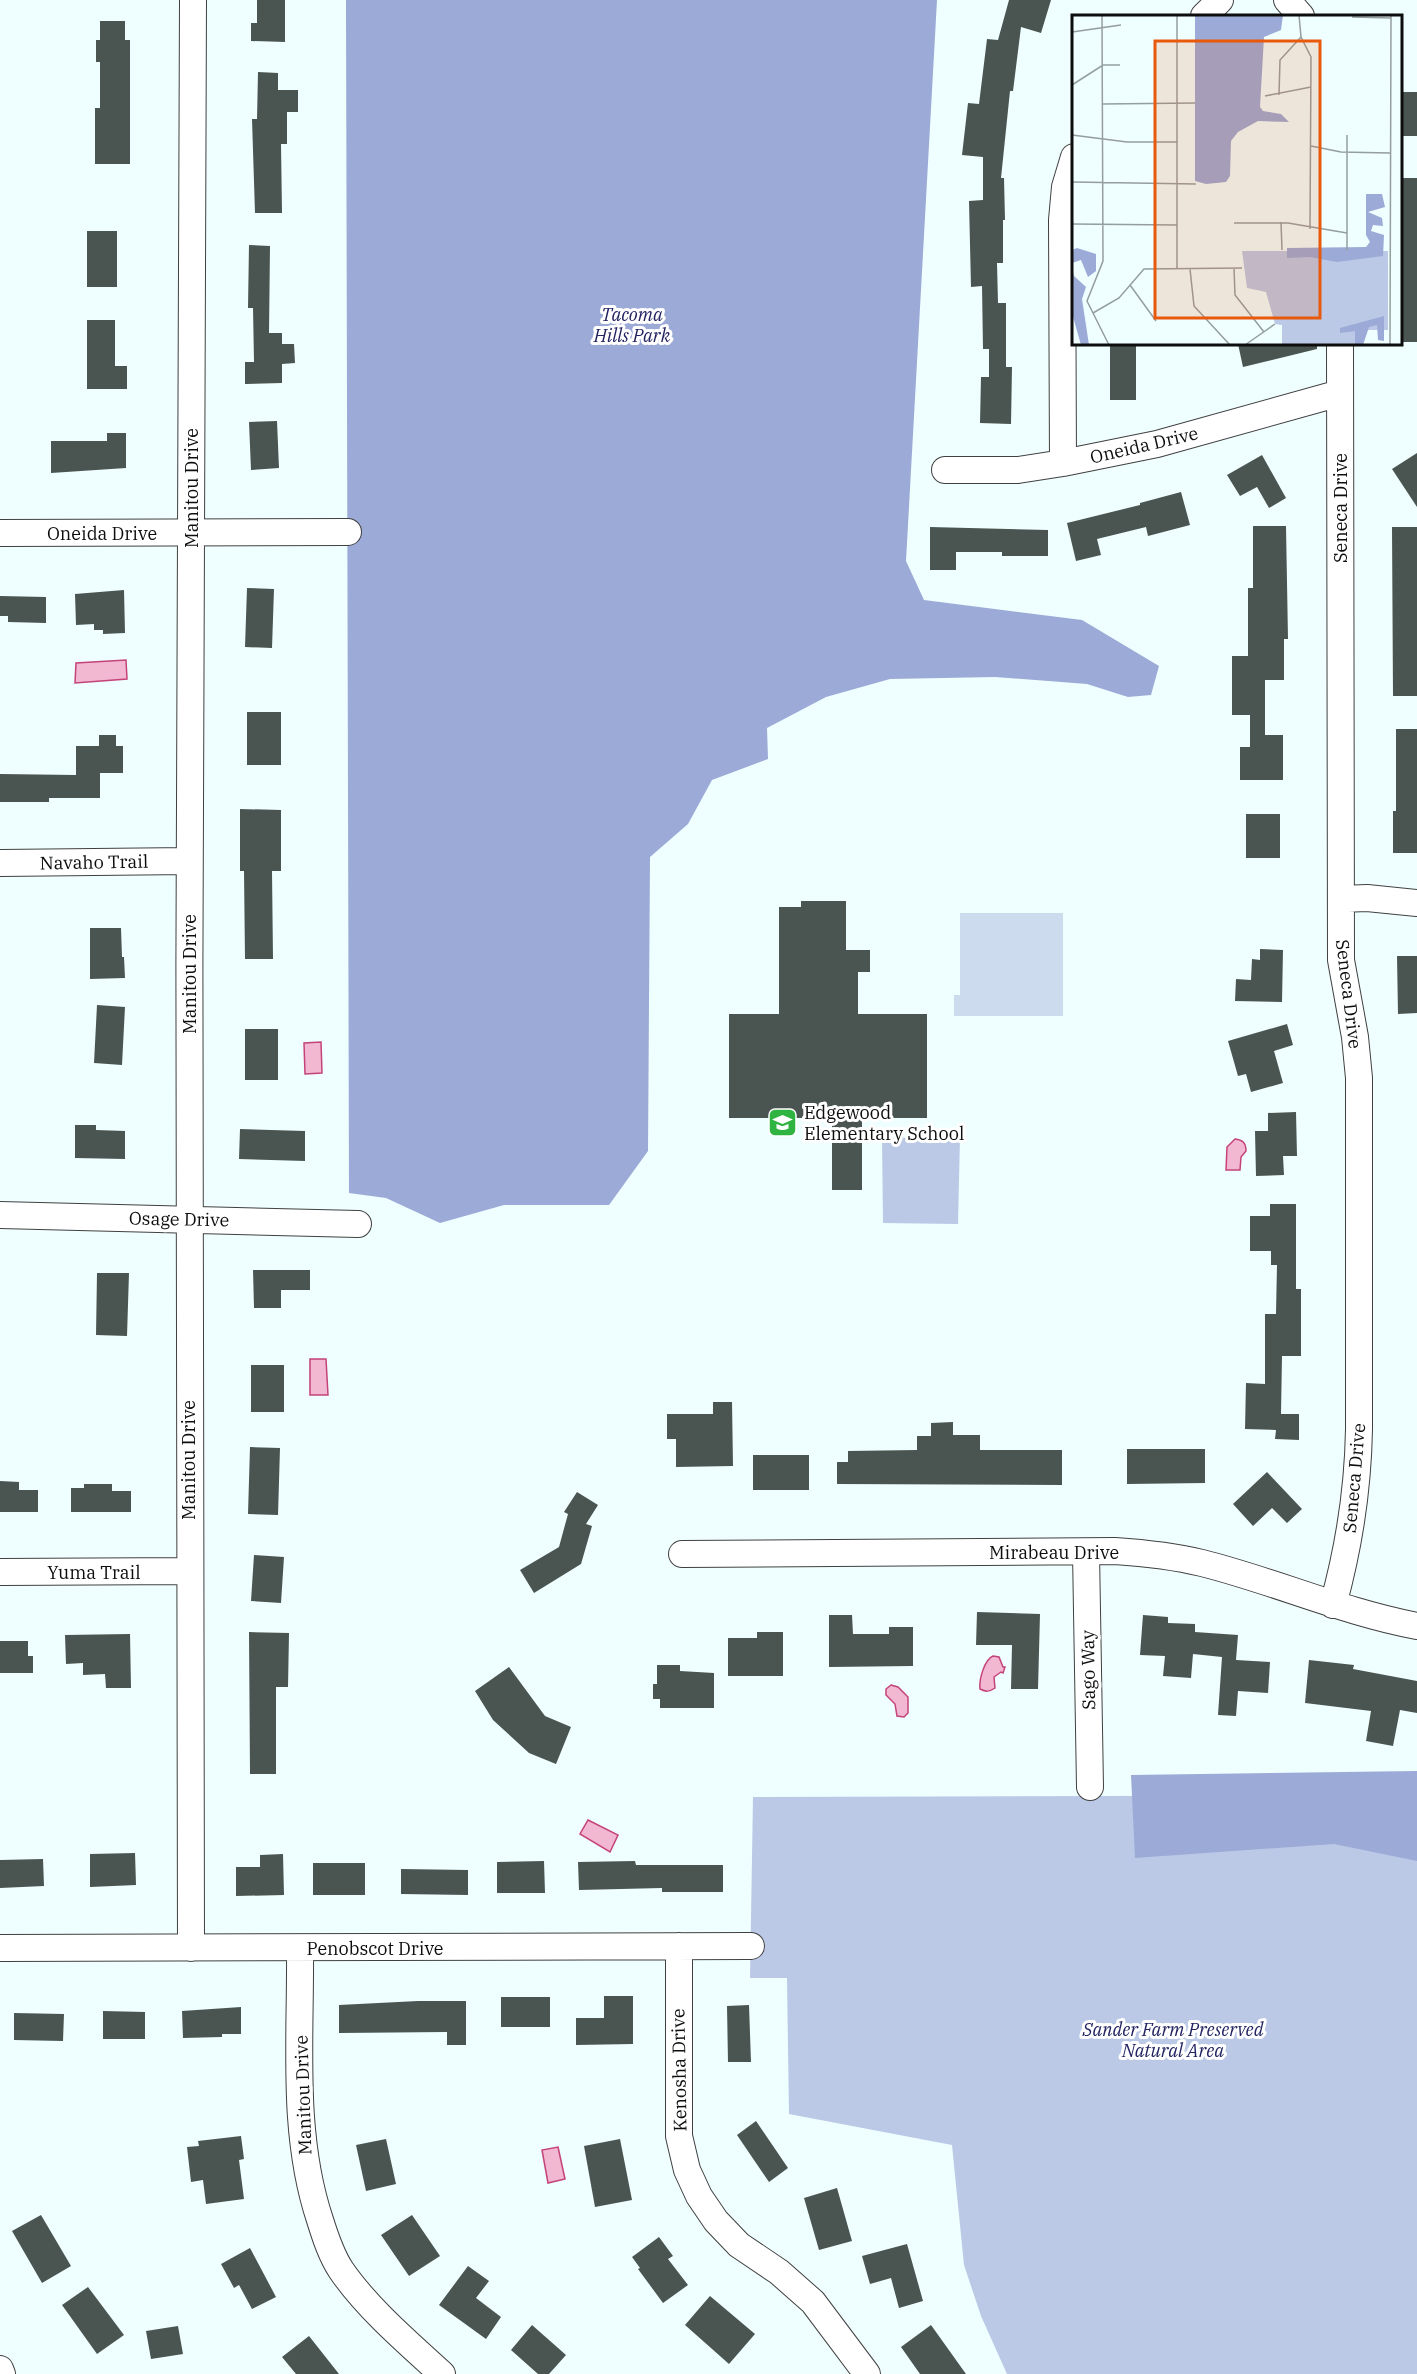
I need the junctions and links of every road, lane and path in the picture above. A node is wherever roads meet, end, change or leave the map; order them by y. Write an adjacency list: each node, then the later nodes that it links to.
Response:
1 (193, 0): 13 (street, Manitou Drive)
2 (1220, 0): 4 (street)
3 (1287, 0): 5 (street)
4 (1205, 15)
5 (1300, 15)
6 (1072, 164): 9 (street)
7 (1340, 345): 8 (street, Seneca Drive)
8 (1340, 393): 9 (street, Oneida Drive); 16 (street, Seneca Drive)
9 (1063, 463): 10 (street, Oneida Drive)
10 (945, 470)
11 (348, 532): 13 (street, Oneida Drive)
12 (0, 533): 13 (street, Oneida Drive)
13 (191, 533): 14 (street, Manitou Drive)
14 (188, 861): 15 (street, Navaho Trail); 19 (street, Manitou Drive)
15 (0, 863)
16 (1341, 899): 17 (street); 25 (street, Seneca Drive)
17 (1417, 903)
18 (0, 1215): 19 (street, Osage Drive)
19 (190, 1220): 20 (street, Osage Drive); 24 (street, Manitou Drive)
20 (358, 1224)
21 (1086, 1552): 22 (street, Mirabeau Drive); 25 (street, Mirabeau Drive); 27 (street, Sago Way)
22 (682, 1554)
23 (0, 1572): 24 (street, Yuma Trail)
24 (188, 1572): 31 (street, Manitou Drive)
25 (1333, 1605): 26 (street, Mirabeau Drive)
26 (1417, 1626)
27 (1090, 1787)
28 (679, 1946): 29 (street, Penobscot Drive); 32 (street, Penobscot Drive); 36 (street, Kenosha Drive)
29 (751, 1946)
30 (0, 1948): 31 (street, Penobscot Drive)
31 (191, 1948): 32 (street, Penobscot Drive)
32 (300, 1949): 35 (street, Manitou Drive)
33 (0, 2369): 34 (street)
34 (2, 2374)
35 (442, 2374)
36 (867, 2374)

